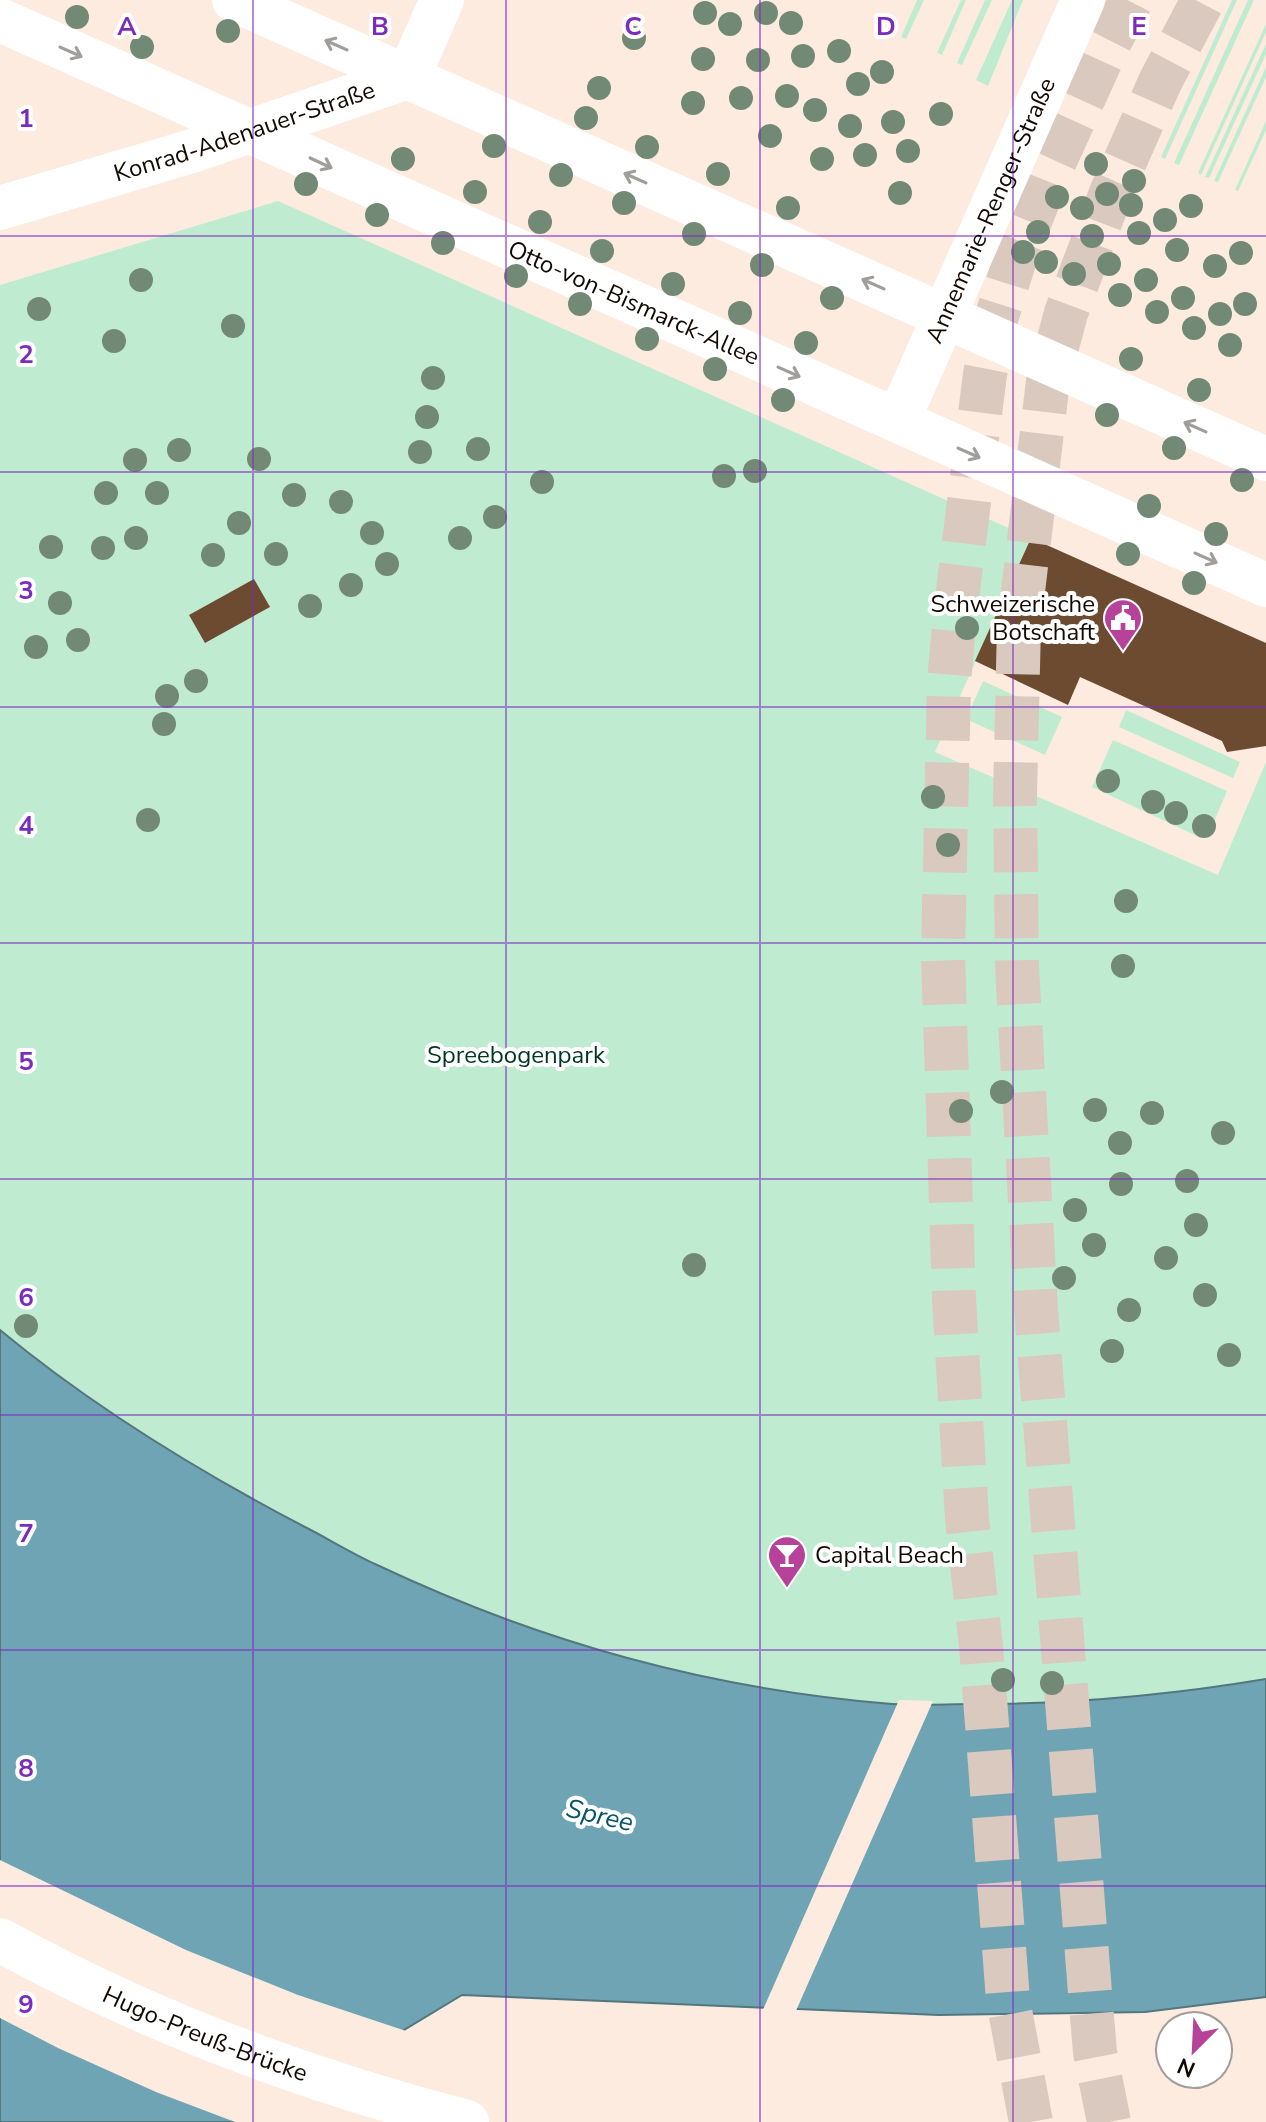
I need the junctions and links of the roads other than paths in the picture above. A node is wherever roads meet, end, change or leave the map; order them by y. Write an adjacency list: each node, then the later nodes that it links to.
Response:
1 (234, 0): 5 (street, one-way to 1)
2 (442, 0): 5 (street, Konrad-Adenauer-Straße)
3 (1083, 0): 8 (street, Annemarie-Renger-Straße)
4 (0, 20): 6 (street, Otto-von-Bismarck-Allee, one-way to 6)
5 (408, 77): 6 (street, Konrad-Adenauer-Straße); 8 (street, one-way to 5)
6 (251, 131): 7 (street, Konrad-Adenauer-Straße); 9 (street, Otto-von-Bismarck-Allee, one-way to 9)
7 (0, 208)
8 (944, 316): 9 (street, Annemarie-Renger-Straße); 10 (street, one-way to 8)
9 (898, 421): 11 (street, Otto-von-Bismarck-Allee, one-way to 11)
10 (1266, 459)
11 (1266, 585)
12 (0, 1940): 13 (street, Hugo-Preuß-Brücke)
13 (467, 2122)

